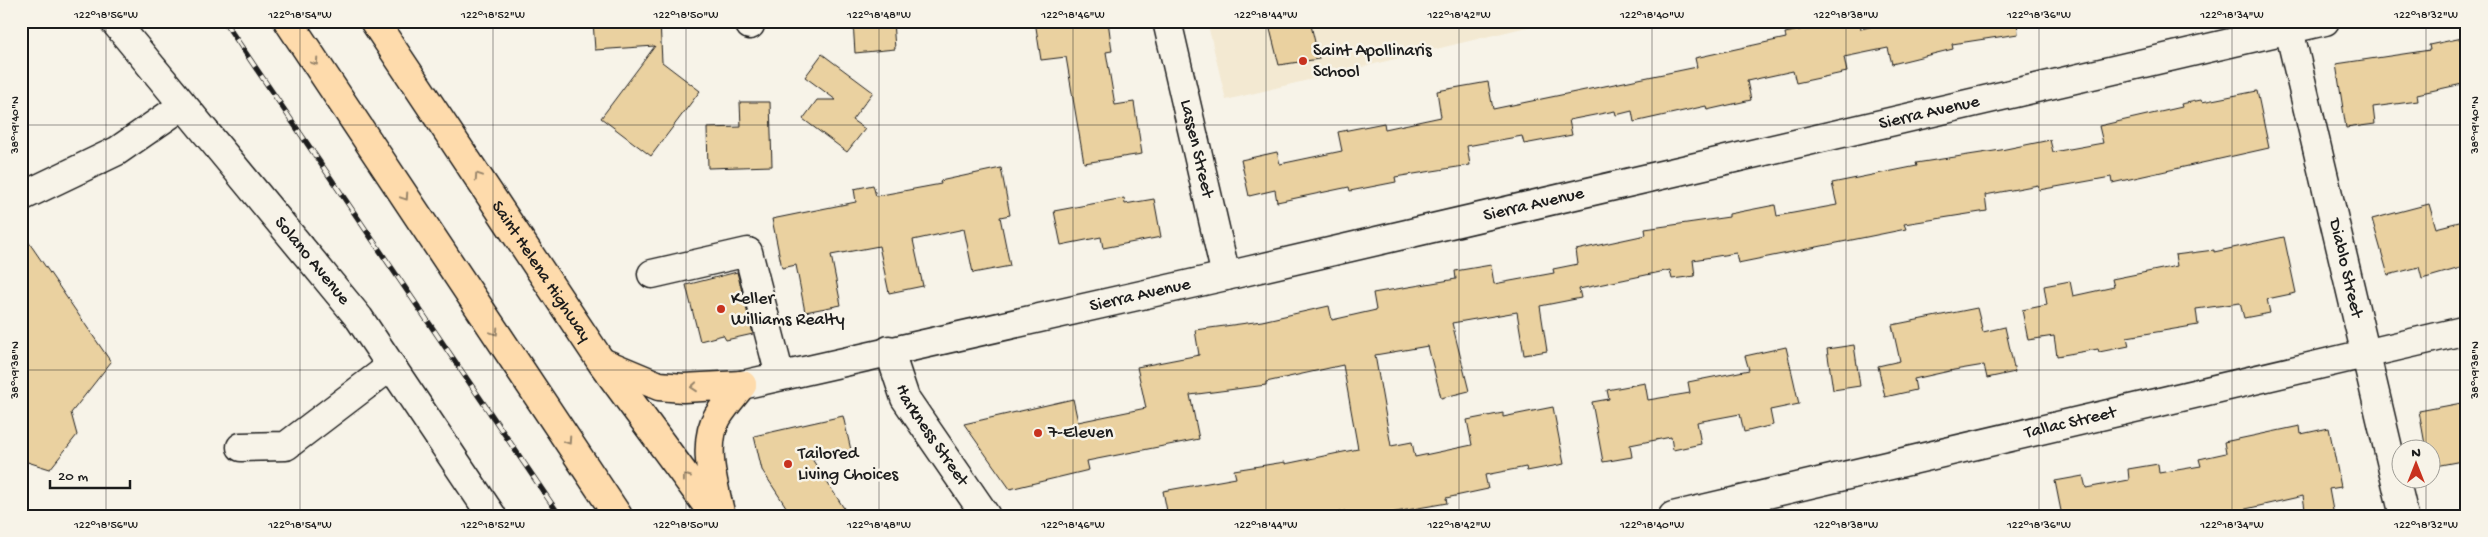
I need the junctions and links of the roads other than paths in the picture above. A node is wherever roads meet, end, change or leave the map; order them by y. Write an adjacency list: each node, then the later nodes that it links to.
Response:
1 (114, 21): 7 (street, Solano Avenue)
2 (288, 21): 20 (highway, one-way to 20)
3 (374, 21): 14 (highway, Saint Helena Highway, one-way to 3)
4 (1167, 21): 10 (street, Lassen Street)
5 (2326, 21): 6 (street, Sierra Avenue)
6 (2288, 26): 10 (street, Sierra Avenue); 13 (street, Diablo Street)
7 (182, 106): 8 (street); 15 (street, Solano Avenue)
8 (21, 197)
9 (652, 274): 16 (street)
10 (1226, 276): 12 (street, Sierra Avenue)
11 (2467, 330): 13 (street, Tallac Street)
12 (889, 350): 16 (street, Sierra Avenue); 23 (street, Harkness Street)
13 (2366, 354): 24 (street, Tallac Street); 25 (street, Diablo Street)
14 (602, 362): 17 (highway, one-way to 14); 21 (highway, Saint Helena Highway, one-way to 14)
15 (391, 366): 18 (street); 19 (street, Solano Avenue)
16 (780, 376): 17 (street, Sierra Avenue)
17 (742, 385): 22 (highway)
18 (241, 447)
19 (492, 516)
20 (618, 516)
21 (715, 516)
22 (721, 516)
23 (986, 516)
24 (1673, 516)
25 (2404, 516)

